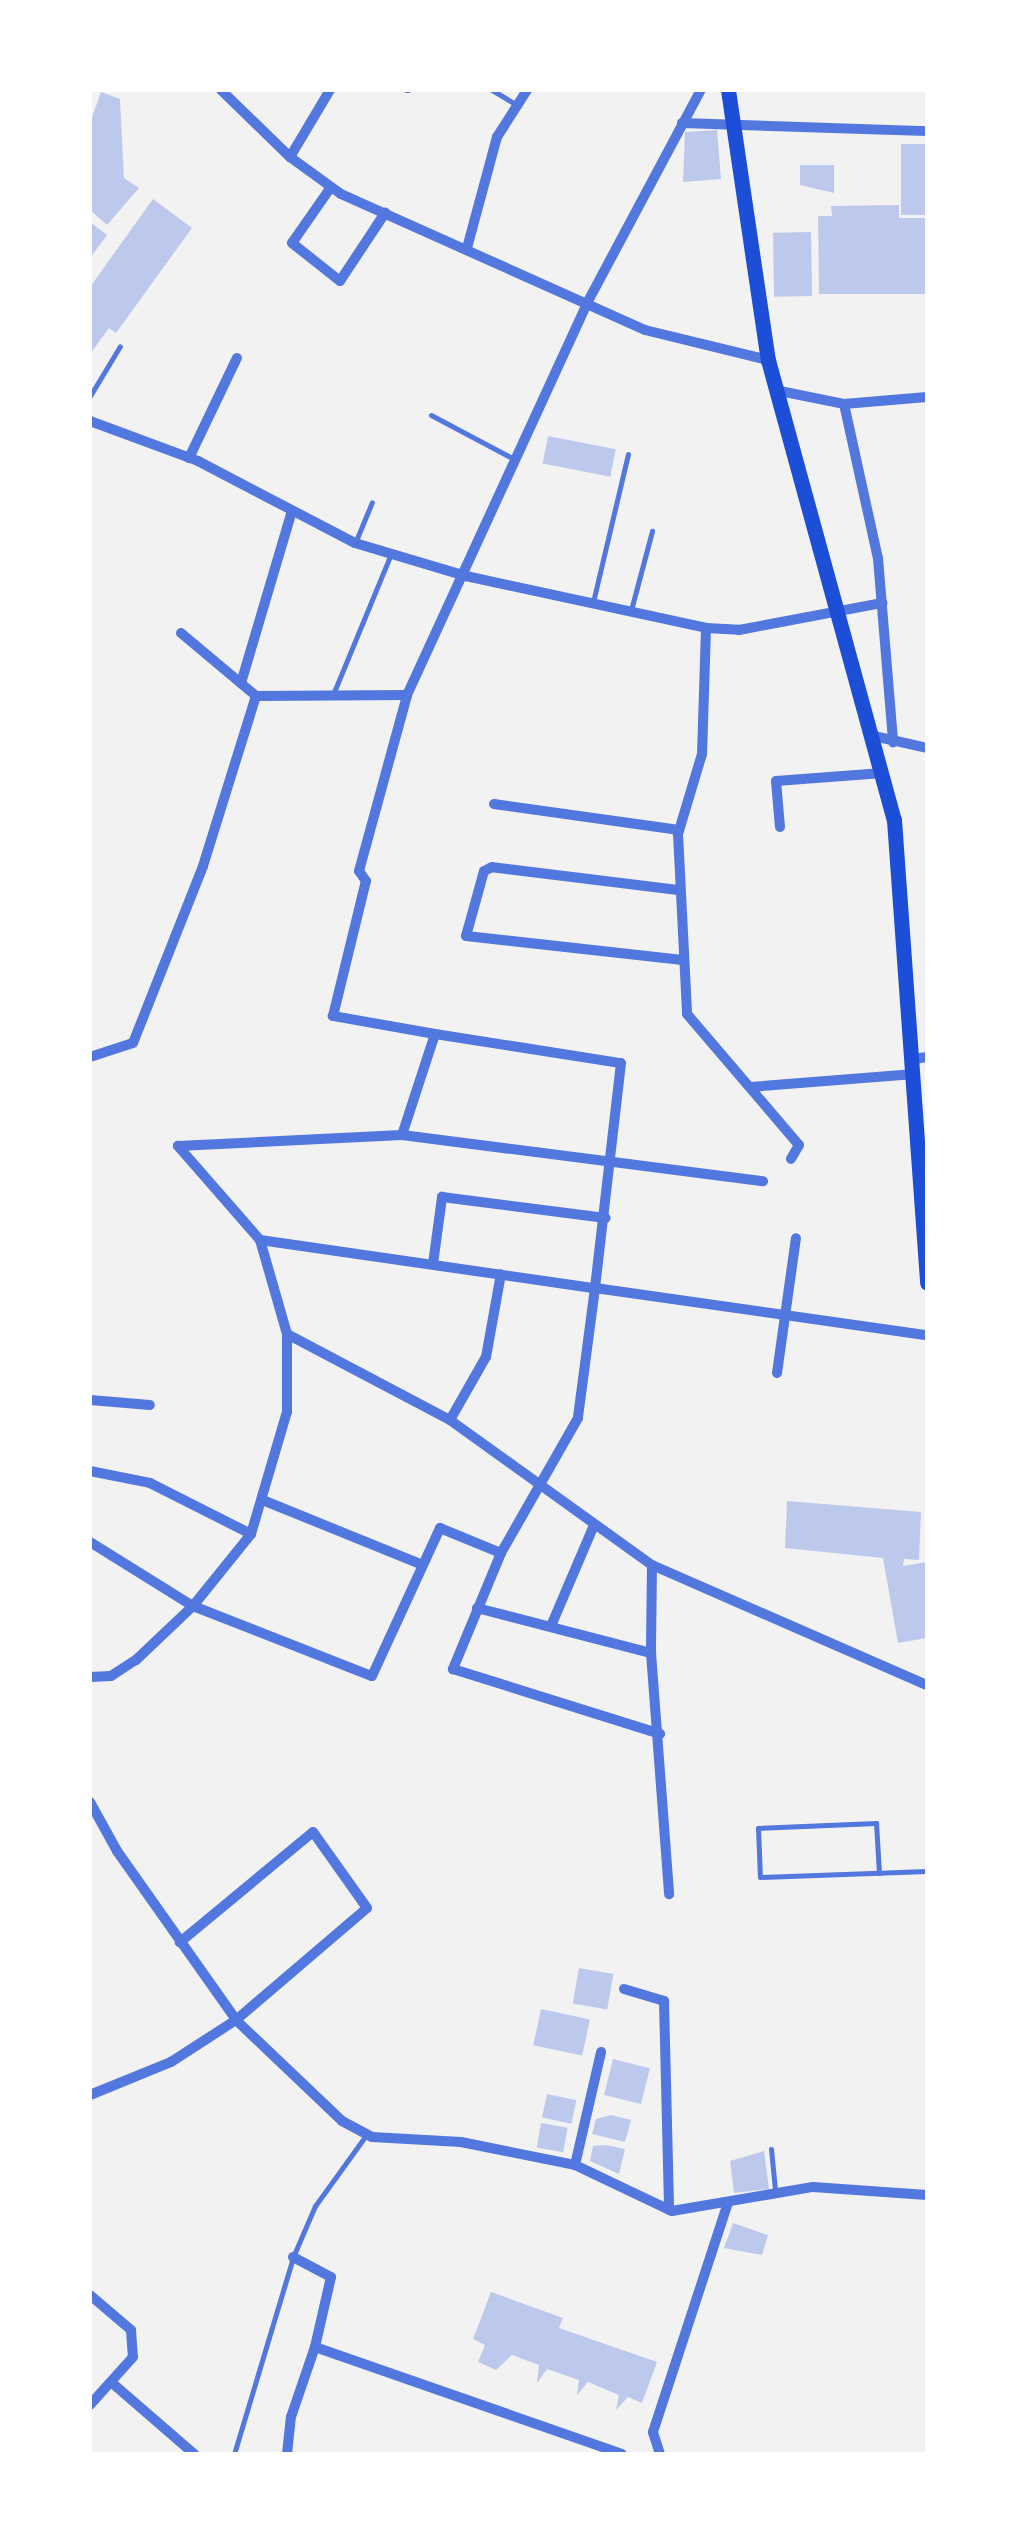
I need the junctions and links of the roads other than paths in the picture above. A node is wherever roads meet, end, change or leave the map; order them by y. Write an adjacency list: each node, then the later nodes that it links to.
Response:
1 (221, 90): 11 (street)
2 (330, 90): 11 (street)
3 (492, 90): 7 (lane)
4 (527, 90): 7 (street)
5 (701, 90): 8 (street)
6 (728, 90): 9 (main road)
7 (518, 105): 14 (street)
8 (682, 123): 9 (street); 15 (street)
9 (732, 124): 10 (street); 18 (main road)
10 (927, 130)
11 (290, 157): 12 (street)
12 (331, 187): 13 (street); 13 (street)
13 (385, 213): 14 (street)
14 (467, 248): 15 (street)
15 (586, 305): 18 (street); 27 (street)
16 (120, 346): 20 (lane)
17 (237, 358): 26 (street)
18 (768, 360): 19 (main road)
19 (775, 390): 22 (street); 36 (main road)
20 (90, 396)
21 (927, 397): 22 (street)
22 (844, 404): 35 (street)
23 (431, 415): 27 (lane)
24 (90, 421): 26 (street)
25 (628, 454): 34 (lane)
26 (189, 458): 29 (street)
27 (514, 459): 33 (street)
28 (372, 502): 31 (lane)
29 (291, 514): 31 (street); 40 (street)
30 (652, 531): 37 (lane)
31 (355, 543): 32 (street)
32 (390, 556): 33 (street); 43 (lane)
33 (466, 576): 34 (street); 41 (street)
34 (593, 604): 37 (street)
35 (882, 604): 36 (street); 45 (street)
36 (838, 612): 38 (street); 44 (main road)
37 (630, 613): 38 (street)
38 (706, 628): 50 (street)
39 (181, 633): 40 (street)
40 (241, 683): 42 (street)
41 (407, 695): 43 (street); 53 (street)
42 (256, 696): 43 (street); 54 (street)
43 (333, 696)
44 (874, 736): 45 (street); 47 (main road)
45 (893, 742): 46 (street)
46 (927, 748)
47 (884, 773): 49 (street); 55 (main road)
48 (494, 804): 50 (street)
49 (780, 827)
50 (680, 830): 51 (street)
51 (678, 890): 52 (street); 52 (street)
52 (683, 960): 56 (street)
53 (436, 1034): 57 (street); 59 (street)
54 (90, 1057)
55 (919, 1063): 56 (street); 66 (main road)
56 (750, 1087): 58 (street)
57 (402, 1135): 59 (street); 63 (street)
58 (791, 1159)
59 (612, 1163): 60 (street); 61 (street)
60 (763, 1181)
61 (606, 1218): 64 (street); 67 (street)
62 (796, 1238): 68 (street)
63 (260, 1240): 64 (street); 69 (street)
64 (433, 1264): 65 (street)
65 (502, 1274): 67 (street); 74 (street)
66 (927, 1283)
67 (596, 1288): 68 (street); 76 (street)
68 (783, 1313): 70 (street); 71 (street)
69 (288, 1334): 74 (street); 77 (street)
70 (927, 1335)
71 (777, 1374)
72 (90, 1400): 73 (street)
73 (150, 1405)
74 (450, 1420): 76 (street)
75 (90, 1470): 79 (street)
76 (541, 1485): 78 (street); 81 (street)
77 (266, 1502): 79 (street); 83 (street)
78 (594, 1525): 82 (street); 86 (street)
79 (252, 1534): 84 (street)
80 (90, 1542): 84 (street)
81 (501, 1553): 83 (street); 85 (street)
82 (652, 1564): 87 (street); 89 (street)
83 (423, 1565): 84 (street)
84 (194, 1606): 88 (street)
85 (477, 1608): 86 (street); 90 (street)
86 (551, 1626): 87 (street)
87 (651, 1654): 90 (street)
88 (90, 1678)
89 (927, 1685)
90 (660, 1734): 94 (street)
91 (90, 1802): 95 (street)
92 (927, 1871): 93 (lane)
93 (879, 1873): 93 (lane)
94 (668, 1894)
95 (180, 1942): 97 (street); 97 (street)
96 (624, 1988): 106 (street)
97 (236, 2020): 99 (street); 100 (street)
98 (602, 2052): 102 (street)
99 (90, 2095)
100 (367, 2134): 102 (street); 107 (lane)
101 (771, 2149): 103 (lane)
102 (575, 2165): 106 (street)
103 (776, 2194): 104 (street); 105 (street)
104 (927, 2195)
105 (728, 2202): 106 (street); 116 (street)
106 (669, 2210)
107 (293, 2257): 109 (street); 113 (lane)
108 (90, 2295): 110 (street)
109 (315, 2347): 114 (street); 115 (street)
110 (111, 2382): 111 (street); 112 (street)
111 (90, 2405)
112 (194, 2454)
113 (234, 2454)
114 (286, 2454)
115 (622, 2454)
116 (660, 2454)

